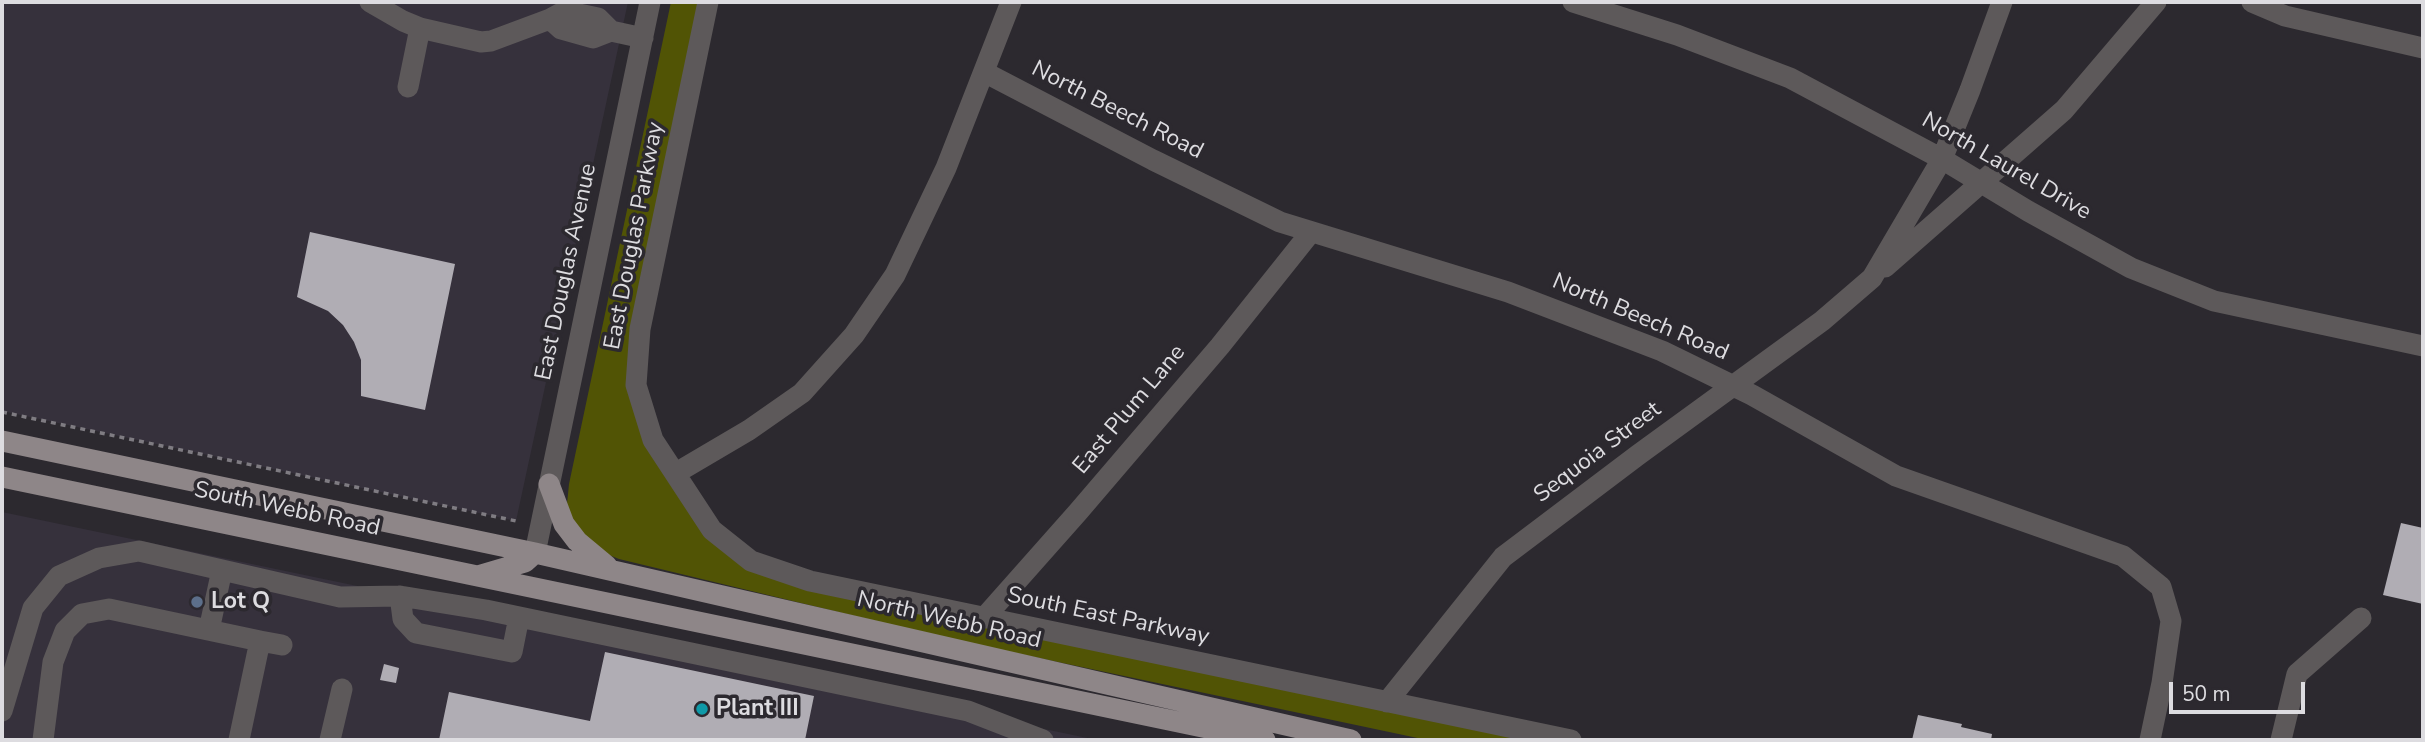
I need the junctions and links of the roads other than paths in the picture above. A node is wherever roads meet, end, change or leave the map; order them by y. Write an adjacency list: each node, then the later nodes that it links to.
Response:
1 (370, 2): 10 (street)
2 (650, 2): 11 (street, East Douglas Avenue)
3 (708, 2): 22 (street, East Douglas Parkway)
4 (1011, 2): 13 (street)
5 (1573, 2): 15 (street, North Laurel Drive)
6 (2002, 2): 15 (street, Sequoia Street)
7 (2156, 2): 16 (street, Sequoia Street)
8 (2252, 2): 12 (street)
9 (544, 14): 10 (street); 11 (street)
10 (420, 28): 14 (street)
11 (643, 38): 24 (street, East Douglas Avenue)
12 (2423, 48)
13 (984, 72): 17 (street, North Beech Road); 22 (street)
14 (408, 87)
15 (1942, 159): 16 (street, North Laurel Drive); 18 (street, Sequoia Street)
16 (1982, 183): 18 (street, Sequoia Street); 19 (street, North Laurel Drive)
17 (1311, 232): 20 (street, North Beech Road); 32 (street, East Plum Lane)
18 (1872, 278): 20 (street, Sequoia Street)
19 (2423, 346)
20 (1732, 386): 40 (street, Sequoia Street); 49 (street, North Beech Road)
21 (2, 440): 25 (main road, South Webb Road)
22 (676, 473): 32 (street, South East Parkway)
23 (2, 477): 28 (main road, South Webb Road)
24 (549, 484): 25 (street, East Douglas Avenue); 27 (main road)
25 (535, 554): 27 (main road, North Webb Road); 28 (main road); 29 (main road)
26 (222, 570): 30 (street); 34 (street); 37 (street)
27 (614, 572): 47 (main road, North Webb Road)
28 (476, 576): 29 (main road, South Webb Road)
29 (561, 594): 46 (main road)
30 (400, 596): 31 (street); 31 (street)
31 (519, 617): 45 (street)
32 (984, 618): 40 (street, South East Parkway)
33 (2361, 618): 50 (street)
34 (209, 629): 35 (street); 38 (street)
35 (260, 641): 36 (street); 43 (street)
36 (282, 645)
37 (18, 652): 38 (street); 41 (street)
38 (53, 662): 42 (street)
39 (342, 689): 44 (street)
40 (1387, 702): 48 (street, South East Parkway)
41 (2, 711)
42 (43, 740)
43 (239, 740)
44 (330, 740)
45 (1043, 740)
46 (1265, 740)
47 (1351, 740)
48 (1571, 740)
49 (2150, 740)
50 (2281, 740)

